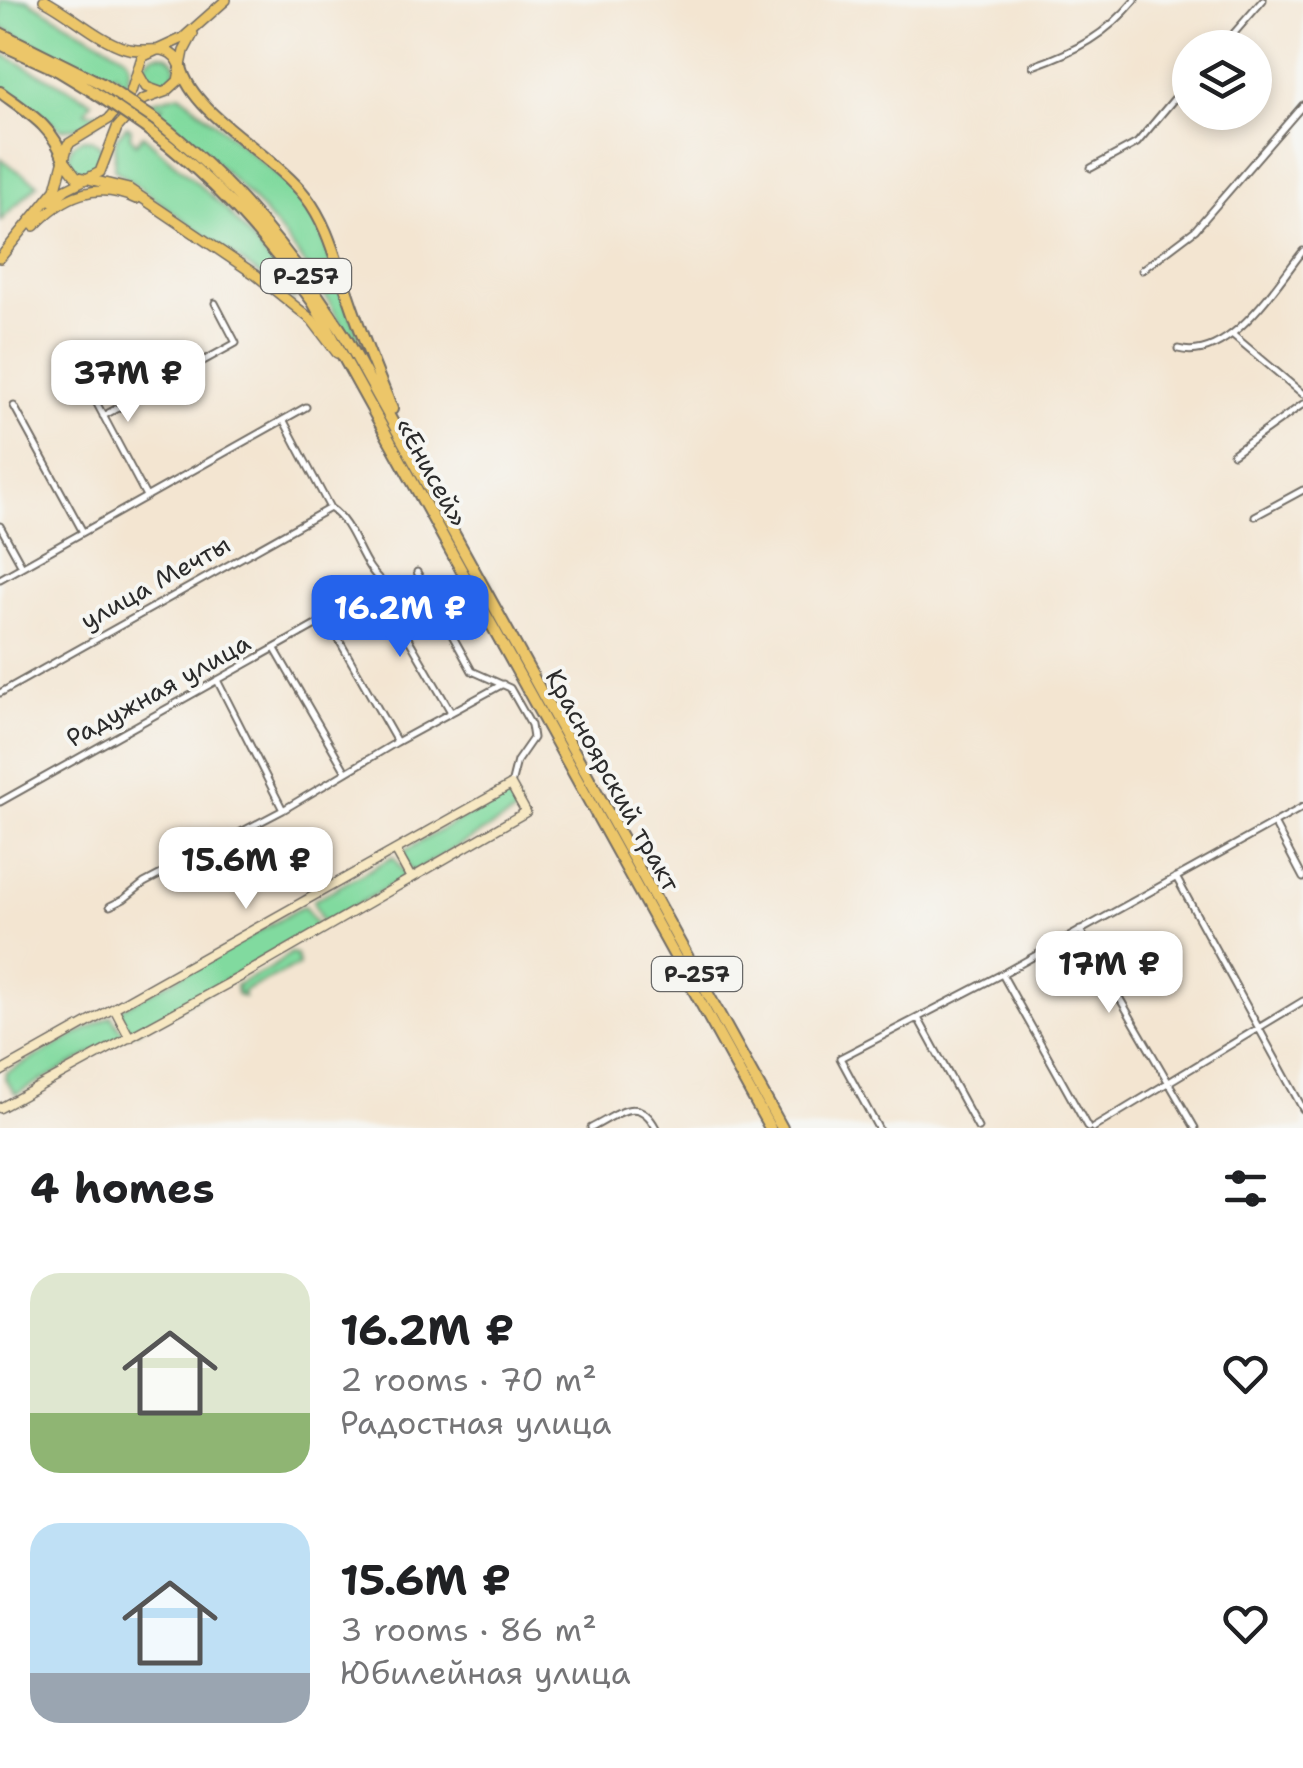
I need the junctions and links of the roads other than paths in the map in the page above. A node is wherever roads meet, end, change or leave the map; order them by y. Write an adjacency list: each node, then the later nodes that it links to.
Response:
1 (44, 0): 9 (main road)
2 (226, 0): 5 (main road)
3 (1135, 0): 10 (street)
4 (1263, 0): 6 (street)
5 (212, 12): 9 (main road); 11 (main road)
6 (1237, 30)
7 (0, 33): 13 (highway, Красноярский тракт / Р-257)
8 (0, 44): 13 (highway, Р-257)
9 (151, 50): 11 (main road); 12 (main road)
10 (1033, 66)
11 (181, 67): 15 (main road); 42 (highway)
12 (138, 73): 15 (main road); 19 (main road)
13 (99, 88): 18 (highway, Красноярский тракт / Р-257, bridge)
14 (0, 92): 21 (highway)
15 (160, 92): 20 (main road)
16 (1172, 101): 22 (street)
17 (1303, 105): 29 (street)
18 (150, 124): 38 (highway, «Енисей» / Р-257); 42 (highway, Красноярский тракт / Р-257)
19 (82, 135): 20 (main road); 21 (main road)
20 (107, 152): 23 (main road)
21 (64, 160): 23 (main road); 27 (main road)
22 (1090, 168)
23 (90, 177): 24 (main road); 25 (main road)
24 (162, 211): 25 (main road); 38 (main road)
25 (36, 223): 28 (main road)
26 (1303, 251): 31 (street)
27 (0, 258)
28 (0, 266)
29 (1142, 270)
30 (215, 302): 39 (street)
31 (1233, 335): 32 (street); 34 (street)
32 (1178, 349)
33 (79, 370): 39 (street)
34 (1303, 394)
35 (1303, 404): 41 (street)
36 (14, 406): 48 (street)
37 (306, 407): 40 (street)
38 (377, 415): 84 (highway, «Енисей» / Р-257)
39 (103, 416): 44 (street)
40 (284, 421): 44 (street); 45 (street)
41 (1233, 454)
42 (416, 465): 85 (highway, Красноярский тракт / Р-257)
43 (1303, 490): 46 (street)
44 (146, 496): 48 (street)
45 (330, 508): 52 (street, Радужная улица); 57 (street, улица Мечты)
46 (1255, 516)
47 (0, 526): 49 (street)
48 (83, 532): 49 (street)
49 (22, 566): 51 (street)
50 (417, 572): 56 (street)
51 (0, 579)
52 (380, 590): 53 (street, Радужная улица); 58 (street)
53 (327, 619): 54 (street, Радужная улица); 59 (street)
54 (275, 649): 55 (street, Радужная улица); 60 (street)
55 (217, 680): 62 (street, Радужная улица); 64 (street)
56 (503, 684): 58 (street); 61 (street)
57 (0, 693)
58 (452, 712): 59 (street)
59 (397, 742): 60 (street)
60 (346, 772): 64 (street)
61 (511, 785): 66 (main road); 68 (main road)
62 (0, 802)
63 (1303, 807): 65 (street)
64 (283, 810): 70 (street)
65 (1274, 823): 67 (street); 69 (street)
66 (396, 851): 68 (main road); 74 (main road)
67 (1176, 877): 71 (street); 76 (street)
68 (411, 878): 77 (main road)
69 (1303, 878)
70 (110, 906)
71 (1080, 930): 72 (street); 79 (street)
72 (1002, 974): 75 (street); 88 (street)
73 (1303, 1002): 76 (street)
74 (114, 1008): 77 (main road); 78 (main road)
75 (918, 1018): 86 (street); 87 (street)
76 (1258, 1028): 79 (street); 81 (street)
77 (130, 1038): 80 (main road)
78 (0, 1072)
79 (1170, 1083): 88 (street); 89 (street)
80 (0, 1108)
81 (1303, 1109)
82 (591, 1128): 83 (street)
83 (656, 1128)
84 (770, 1128)
85 (782, 1128)
86 (878, 1128)
87 (978, 1128)
88 (1090, 1128)
89 (1195, 1128)

